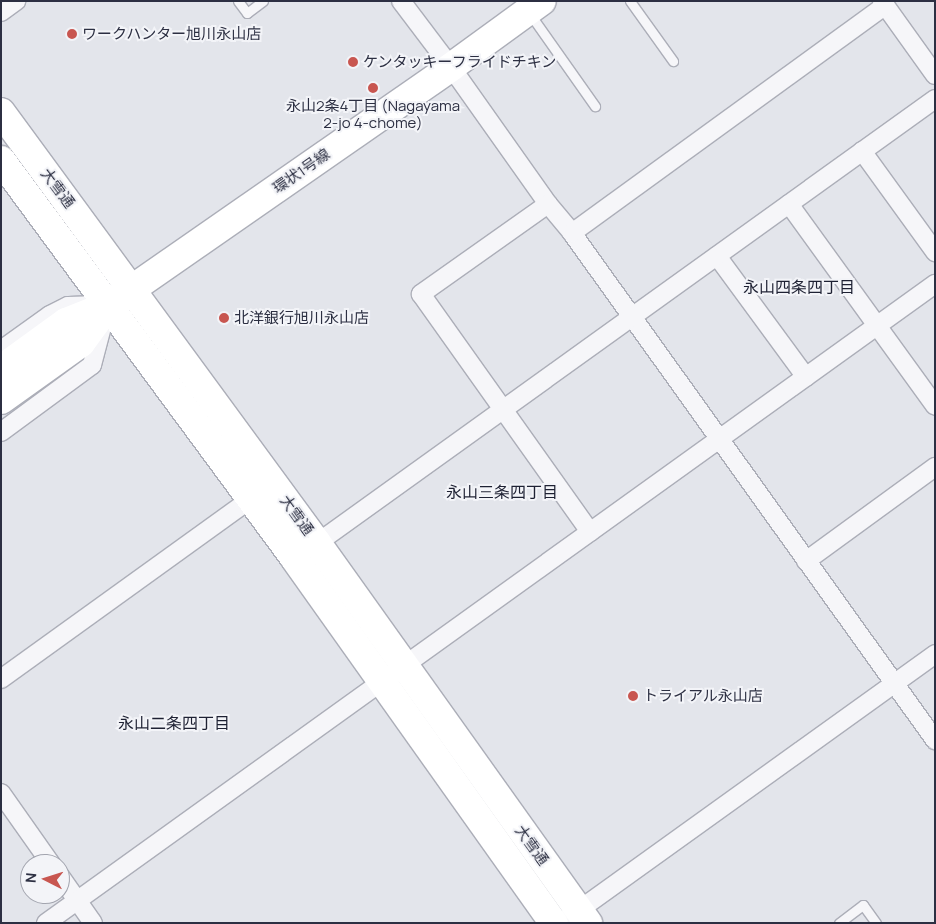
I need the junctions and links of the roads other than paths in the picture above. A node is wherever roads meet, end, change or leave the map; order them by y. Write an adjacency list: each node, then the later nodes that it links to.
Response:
1 (16, 1): 8 (street)
2 (238, 1): 3 (lane)
3 (263, 1)
4 (401, 1): 10 (street)
5 (630, 1): 9 (lane)
6 (884, 4): 11 (street); 19 (street)
7 (535, 6): 10 (main road, 環状1号線); 13 (lane)
8 (1, 12)
9 (673, 61)
10 (451, 67): 17 (street); 23 (main road, 環状1号線)
11 (935, 74)
12 (935, 99): 15 (street)
13 (595, 106)
14 (1, 112): 23 (main road, 大雪通)
15 (862, 152): 18 (street); 20 (street)
16 (1, 160): 24 (main road, 大雪通)
17 (548, 204): 19 (street); 32 (street)
18 (789, 204): 21 (street); 26 (street)
19 (572, 233): 25 (street)
20 (935, 252)
21 (717, 256): 25 (street); 29 (street)
22 (935, 284): 26 (street)
23 (132, 288): 24 (main road, 環状1号線); 36 (main road, 大雪通)
24 (109, 305): 27 (street); 28 (main road, 環状1号線); 30 (main road, 環状1号線); 33 (street); 37 (main road, 大雪通)
25 (631, 318): 32 (street); 34 (street)
26 (877, 326): 29 (street); 31 (street)
27 (1, 350)
28 (1, 369)
29 (806, 376): 34 (street)
30 (1, 400)
31 (935, 406)
32 (502, 409): 38 (street); 39 (street)
33 (1, 432)
34 (718, 439): 38 (street); 41 (street)
35 (935, 467): 41 (street)
36 (273, 483): 37 (street); 39 (main road, 大雪通)
37 (251, 499): 40 (main road, 大雪通); 44 (street)
38 (590, 532): 43 (street)
39 (317, 543): 40 (street); 43 (main road, 大雪通)
40 (295, 560): 45 (main road, 大雪通)
41 (806, 561): 46 (street)
42 (935, 654): 46 (street)
43 (404, 666): 45 (street); 52 (main road, 大雪通)
44 (1, 680)
45 (382, 683): 51 (street); 55 (main road, 大雪通)
46 (894, 684): 47 (street); 52 (street)
47 (935, 740)
48 (1, 793): 49 (street)
49 (44, 854)
50 (70, 890): 51 (street)
51 (77, 900): 53 (street); 54 (street)
52 (576, 919)
53 (46, 923)
54 (93, 923)
55 (554, 923)
56 (839, 923): 57 (lane)
57 (876, 923)

